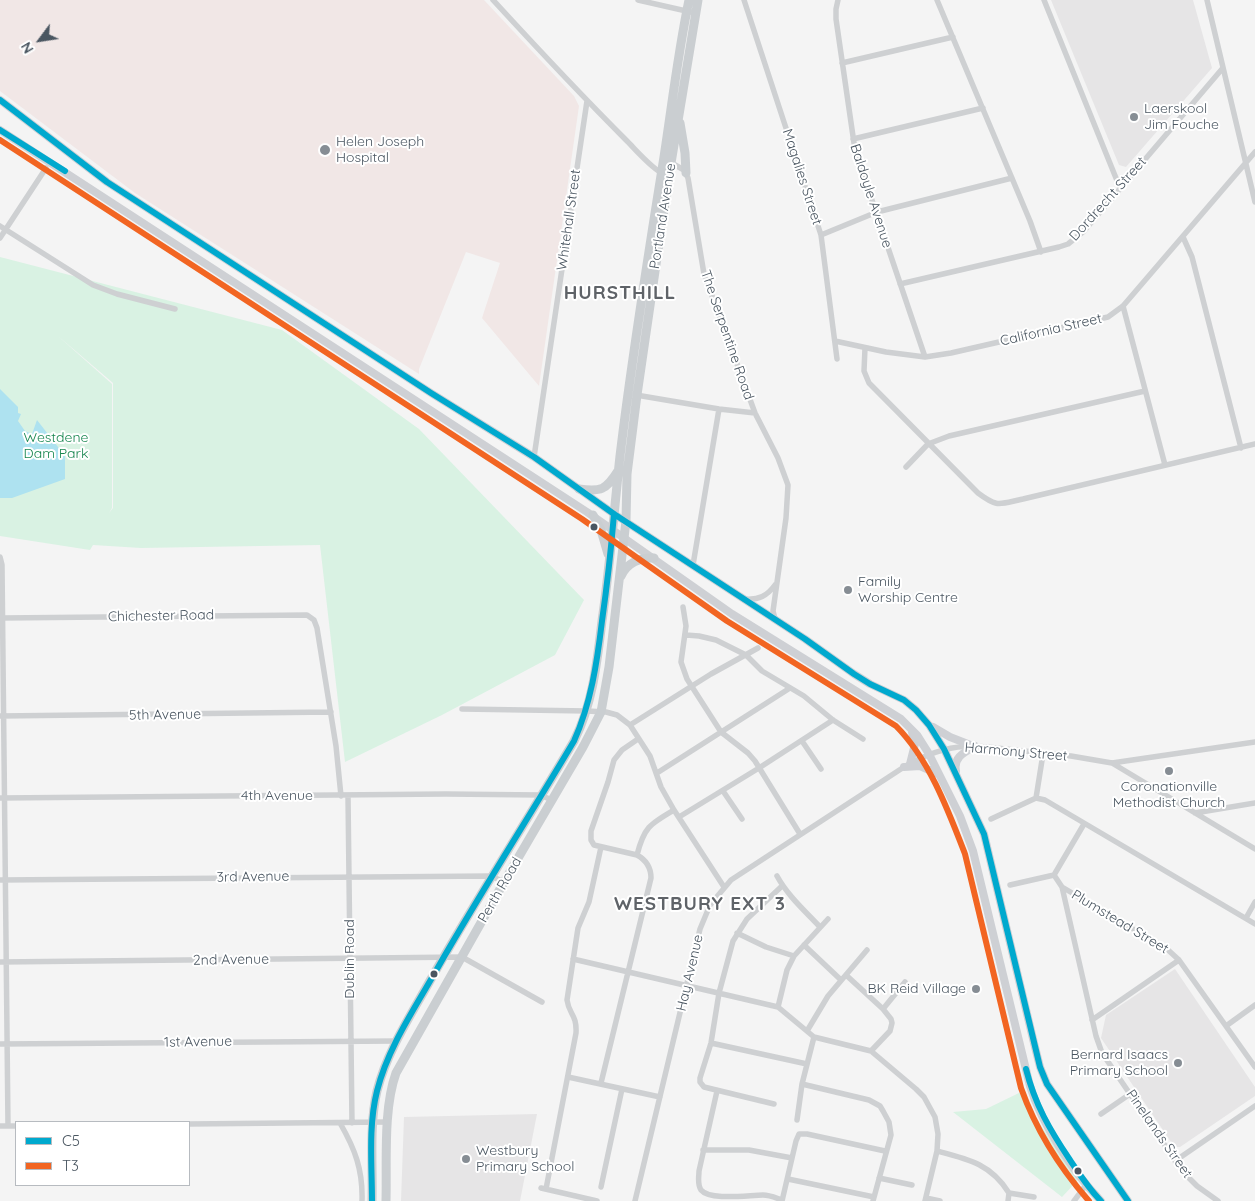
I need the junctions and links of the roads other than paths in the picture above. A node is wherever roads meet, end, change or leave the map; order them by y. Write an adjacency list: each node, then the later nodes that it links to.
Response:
1 (493, 0): 15 (street)
2 (638, 0): 10 (street)
3 (688, 0): 10 (main road, Portland Avenue)
4 (698, 0): 10 (main road, Portland Avenue)
5 (744, 0): 31 (street, Magalies Street)
6 (838, 0): 12 (street, Baldoyle Avenue)
7 (937, 0): 11 (street)
8 (1044, 0): 27 (street)
9 (1207, 0): 13 (street)
10 (691, 12): 17 (main road, Portland Avenue); 21 (main road, Portland Avenue)
11 (953, 37): 12 (street); 16 (street)
12 (842, 64): 19 (street, Baldoyle Avenue)
13 (1222, 69): 22 (street); 27 (street, Dordrecht Street)
14 (0, 100): 49 (main road)
15 (587, 101): 25 (street); 49 (street, Whitehall Street)
16 (983, 108): 19 (street); 26 (street)
17 (678, 118): 21 (main road, Portland Avenue); 24 (main road)
18 (0, 130): 55 (main road)
19 (853, 139): 29 (street, Baldoyle Avenue)
20 (1255, 152): 22 (street, California Street)
21 (667, 161): 24 (street); 25 (main road, Portland Avenue)
22 (1245, 164): 28 (street); 32 (street, California Street)
23 (46, 168): 30 (street)
24 (686, 173): 45 (street, The Serpentine Road)
25 (664, 174): 43 (main road, Portland Avenue)
26 (1012, 178): 29 (street); 34 (street)
27 (1120, 188): 34 (street, Dordrecht Street)
28 (1255, 202)
29 (877, 212): 31 (street); 35 (street, Baldoyle Avenue)
30 (3, 228): 33 (street); 37 (street)
31 (821, 235): 38 (street, Magalies Street)
32 (1183, 237): 36 (street, California Street); 48 (street)
33 (0, 238)
34 (1041, 252): 35 (street, Dordrecht Street)
35 (900, 284): 40 (street, Baldoyle Avenue)
36 (1123, 306): 40 (street, California Street); 42 (street)
37 (175, 309)
38 (836, 341): 39 (street, California Street); 41 (street, Magalies Street)
39 (865, 348): 40 (street, California Street); 46 (street)
40 (926, 357)
41 (837, 359)
42 (1145, 391): 46 (street); 50 (street)
43 (632, 394): 44 (street); 52 (main road, Portland Avenue); 56 (main road, Portland Avenue)
44 (719, 409): 45 (street); 62 (street)
45 (755, 413): 64 (street, The Serpentine Road)
46 (928, 444): 50 (street); 51 (street)
47 (1255, 444): 48 (street)
48 (1241, 448): 50 (street)
49 (534, 457): 53 (main road)
50 (1165, 465)
51 (906, 467)
52 (619, 469): 53 (main road); 54 (main road, Portland Avenue)
53 (579, 489): 54 (main road)
54 (614, 514): 56 (main road, Harmony Street); 57 (main road, Perth Road)
55 (593, 515): 57 (main road); 61 (main road)
56 (626, 521): 58 (main road, Perth Road); 62 (main road, Harmony Street)
57 (612, 529): 58 (main road); 61 (main road, Perth Road)
58 (624, 536): 60 (main road); 63 (main road, Perth Road)
59 (0, 557): 67 (street)
60 (654, 558): 63 (main road); 83 (main road)
61 (610, 562): 76 (main road, Perth Road)
62 (694, 566): 65 (main road, Harmony Street)
63 (619, 580): 78 (main road, Perth Road)
64 (777, 584): 65 (street); 68 (street, The Serpentine Road)
65 (744, 599): 68 (main road, Harmony Street)
66 (683, 607): 69 (street)
67 (2, 618): 70 (street); 77 (street, Chichester Road)
68 (775, 619): 81 (main road, Harmony Street)
69 (686, 635): 72 (street); 73 (street)
70 (2, 637): 79 (street)
71 (758, 648): 72 (street)
72 (746, 656): 73 (street); 74 (street)
73 (691, 686): 82 (street); 84 (street)
74 (790, 688): 80 (street); 84 (street)
75 (462, 709): 76 (street)
76 (587, 711): 78 (street); 101 (main road, Perth Road)
77 (331, 712): 79 (street, 5th Avenue); 102 (street)
78 (601, 712): 82 (street); 106 (main road, Perth Road)
79 (2, 716): 104 (street)
80 (833, 720): 86 (street); 87 (street)
81 (929, 724): 89 (main road); 90 (main road, Harmony Street)
82 (630, 725): 85 (street)
83 (910, 727): 91 (main road); 94 (main road)
84 (721, 732): 95 (street); 97 (street)
85 (638, 739): 97 (street); 115 (street)
86 (863, 739)
87 (802, 741): 95 (street); 96 (street)
88 (1255, 742): 93 (street, Harmony Street)
89 (974, 746): 90 (street, Harmony Street); 92 (street, Harmony Street); 98 (main road)
90 (944, 749): 91 (street, Hay Avenue); 98 (main road)
91 (929, 754): 94 (street, Hay Avenue); 99 (main road)
92 (1042, 754): 93 (street, Harmony Street); 105 (street)
93 (1112, 763): 109 (street)
94 (907, 766): 99 (main road); 114 (street, Hay Avenue)
95 (760, 768): 100 (street); 114 (street)
96 (821, 769)
97 (657, 773): 108 (street)
98 (956, 774): 210 (main road)
99 (940, 775): 192 (main road)
100 (723, 791): 110 (street); 111 (street)
101 (540, 795): 103 (street, 4th Avenue); 106 (street, 4th Avenue); 120 (main road, Perth Road)
102 (340, 796): 103 (street, 4th Avenue); 104 (street, 4th Avenue)
103 (348, 796): 119 (street, Dublin Road)
104 (3, 798): 122 (street)
105 (1036, 798): 112 (street); 113 (street)
106 (552, 800): 123 (main road, Perth Road)
107 (1255, 803): 109 (street)
108 (674, 810): 110 (street); 117 (street)
109 (1195, 813): 116 (street)
110 (679, 817): 126 (street)
111 (742, 819)
112 (991, 819)
113 (1084, 824): 118 (street); 129 (street)
114 (800, 834): 126 (street, Hay Avenue)
115 (601, 847): 117 (street); 139 (street)
116 (1255, 849)
117 (637, 855): 144 (street)
118 (1054, 875): 124 (street); 127 (street, Plumstead Street)
119 (349, 876): 120 (street, 3rd Avenue); 122 (street, 3rd Avenue); 140 (street, Dublin Road)
120 (491, 876): 123 (street, 3rd Avenue); 137 (main road, Perth Road)
121 (777, 876): 125 (street)
122 (3, 880): 143 (street)
123 (504, 882): 138 (main road, Perth Road)
124 (1010, 885)
125 (782, 886): 132 (street); 133 (street)
126 (724, 887): 148 (street, Hay Avenue)
127 (1062, 887): 141 (street, Plumstead Street); 154 (street, Pinelands Street)
128 (1255, 902): 129 (street)
129 (1246, 918): 131 (street)
130 (828, 919): 132 (street)
131 (1255, 924)
132 (820, 927): 134 (street)
133 (737, 933): 136 (street); 149 (street)
134 (804, 945): 136 (street); 146 (street)
135 (868, 950): 145 (street)
136 (794, 956): 152 (street)
137 (444, 957): 138 (street, 2nd Avenue); 140 (street, 2nd Avenue); 159 (main road, Perth Road)
138 (462, 957): 150 (street); 178 (main road, Perth Road)
139 (573, 958): 144 (street); 166 (street)
140 (351, 959): 143 (street, 2nd Avenue); 158 (street, Dublin Road)
141 (1179, 960): 154 (street); 155 (street, Plumstead Street)
142 (0, 962): 143 (street, 2nd Avenue)
143 (7, 962): 162 (street)
144 (627, 971): 148 (street); 167 (street)
145 (846, 975): 146 (street); 153 (street)
146 (841, 980): 156 (street)
147 (905, 982): 153 (street)
148 (687, 985): 149 (street); 172 (street, Hay Avenue)
149 (719, 993): 152 (street); 160 (street)
150 (542, 1002)
151 (1255, 1005): 155 (street)
152 (778, 1007): 156 (street)
153 (883, 1009): 163 (street)
154 (1092, 1020): 171 (street, Pinelands Street)
155 (1226, 1026): 165 (street, Plumstead Street)
156 (807, 1031): 157 (street)
157 (814, 1037): 163 (street); 164 (street)
158 (350, 1041): 159 (street, 1st Avenue); 162 (street, 1st Avenue); 180 (street, Dublin Road)
159 (397, 1041): 177 (main road, Perth Road)
160 (711, 1043): 164 (street); 170 (street)
161 (0, 1044): 162 (street, 1st Avenue)
162 (7, 1044): 183 (street)
163 (871, 1051): 187 (street)
164 (807, 1064): 168 (street)
165 (1255, 1068)
166 (568, 1077): 167 (street); 197 (street)
167 (601, 1084): 169 (street)
168 (802, 1084): 176 (street); 186 (street)
169 (622, 1089): 172 (street); 194 (street)
170 (717, 1091): 173 (street); 185 (street)
171 (1130, 1094): 175 (street); 189 (street, Pinelands Street)
172 (660, 1097): 204 (street, Hay Avenue)
173 (774, 1104)
174 (1255, 1106): 189 (street)
175 (1101, 1114)
176 (797, 1120)
177 (374, 1122): 178 (street); 180 (street); 201 (main road, Perth Road)
178 (388, 1122): 202 (main road, Perth Road)
179 (340, 1123): 180 (street); 181 (street); 200 (street)
180 (352, 1123)
181 (190, 1124)
182 (0, 1126): 183 (street)
183 (8, 1126): 184 (street)
184 (15, 1126)
185 (703, 1150): 188 (street); 205 (street)
186 (885, 1151): 188 (street); 190 (street)
187 (937, 1151): 195 (street); 199 (street)
188 (792, 1158): 191 (street)
189 (1175, 1161): 211 (street, Pinelands Street)
190 (879, 1178): 193 (street); 198 (street)
191 (788, 1179): 198 (street); 205 (street)
192 (1086, 1184): 208 (street); 209 (main road)
193 (912, 1185)
194 (601, 1187)
195 (1009, 1193): 196 (street); 207 (street)
196 (1034, 1197)
197 (575, 1199): 203 (street)
198 (873, 1199)
199 (926, 1199): 206 (street)
200 (362, 1201)
201 (372, 1201)
202 (386, 1201)
203 (597, 1201)
204 (635, 1201)
205 (782, 1201)
206 (940, 1201)
207 (1008, 1201)
208 (1074, 1201)
209 (1101, 1201)
210 (1128, 1201)
211 (1218, 1201)

